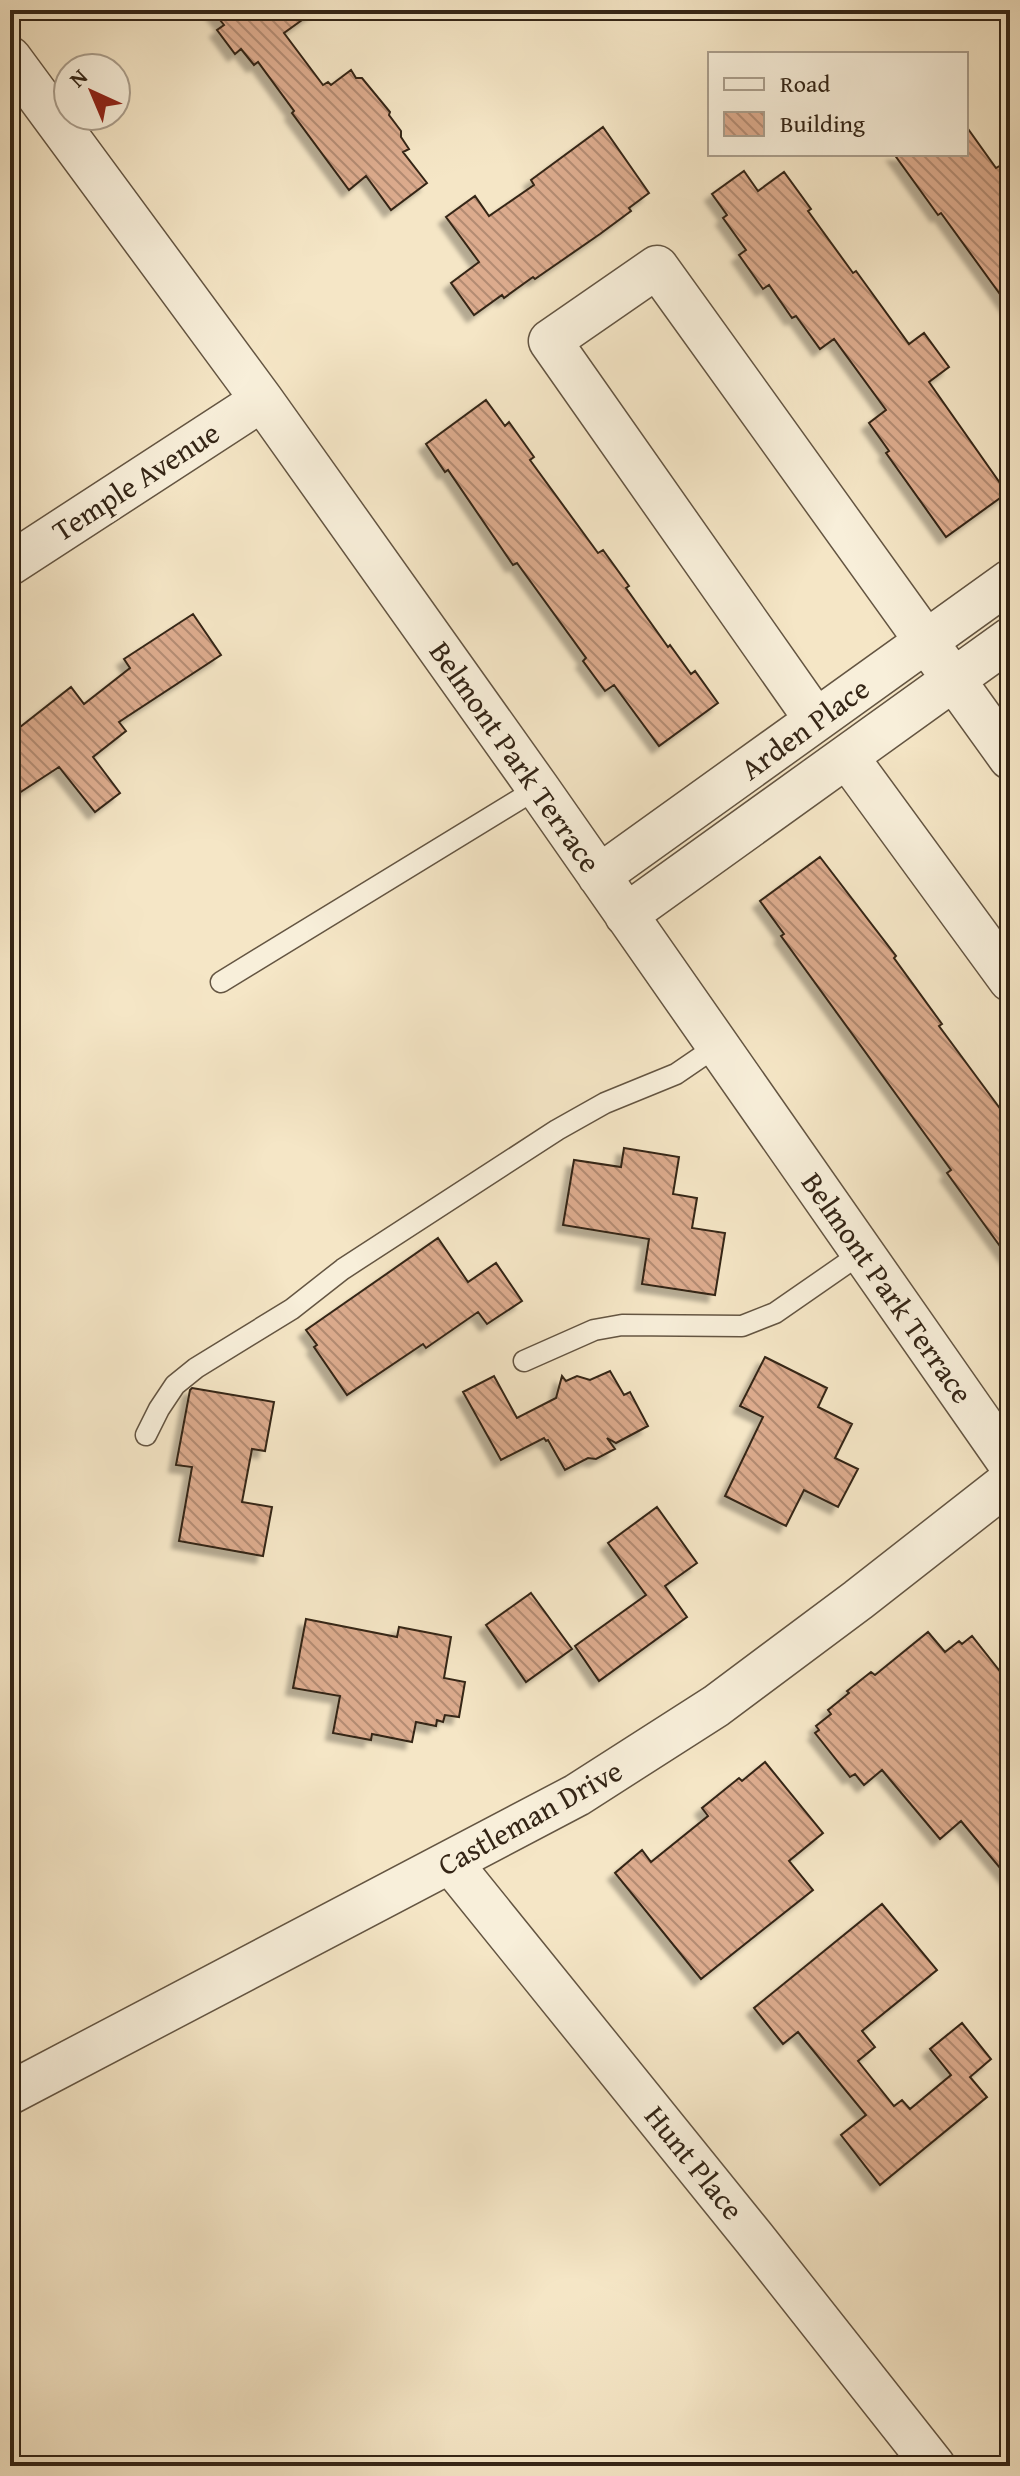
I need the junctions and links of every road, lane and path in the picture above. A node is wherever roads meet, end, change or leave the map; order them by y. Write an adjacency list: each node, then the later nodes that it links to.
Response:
1 (10, 58): 2 (street, Belmont Park Terrace)
2 (262, 400): 3 (street, Temple Avenue); 11 (street, Belmont Park Terrace)
3 (10, 564)
4 (1010, 581): 6 (street, Arden Place)
5 (1010, 639): 7 (street, Arden Place)
6 (927, 641): 7 (street); 8 (street, Arden Place); 8 (street)
7 (953, 680): 9 (street, Arden Place); 10 (street)
8 (816, 720): 12 (street, Arden Place)
9 (847, 757): 13 (street, Arden Place); 14 (street)
10 (1010, 758)
11 (538, 788): 12 (street, Belmont Park Terrace); 15 (lane)
12 (599, 876): 13 (street, Belmont Park Terrace)
13 (626, 915): 16 (street, Belmont Park Terrace)
14 (1010, 980)
15 (221, 982)
16 (717, 1046): 17 (street, Belmont Park Terrace); 19 (lane)
17 (863, 1252): 18 (lane); 20 (street, Belmont Park Terrace)
18 (524, 1361)
19 (146, 1435)
20 (1010, 1464)
21 (1010, 1481): 22 (street, Castleman Drive)
22 (451, 1863): 23 (street, Castleman Drive); 24 (street, Hunt Place)
23 (10, 2093)
24 (934, 2466)

